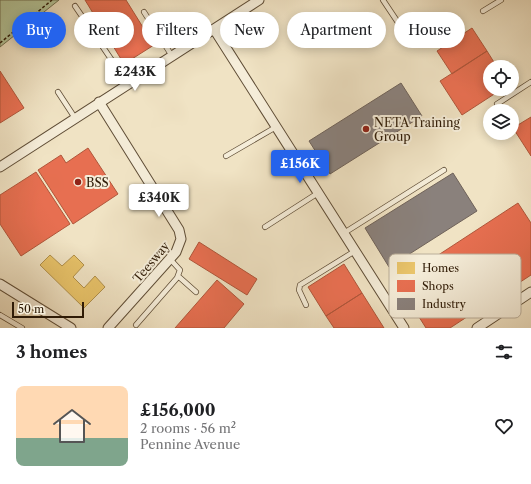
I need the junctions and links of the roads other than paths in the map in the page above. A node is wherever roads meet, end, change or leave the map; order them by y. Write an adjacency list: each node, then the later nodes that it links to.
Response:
1 (259, 0): 7 (street)
2 (383, 0): 6 (lane)
3 (501, 0): 5 (lane)
4 (75, 6): 11 (lane)
5 (483, 11)
6 (394, 16)
7 (214, 29): 9 (street); 16 (street)
8 (167, 48): 9 (lane)
9 (172, 56): 11 (street)
10 (531, 82): 14 (lane)
11 (128, 84): 13 (street)
12 (58, 92): 15 (lane)
13 (100, 102): 15 (street); 24 (street, Teesway)
14 (497, 104)
15 (75, 118): 18 (street)
16 (276, 127): 17 (lane); 20 (street)
17 (226, 156)
18 (0, 167)
19 (444, 170): 22 (lane)
20 (318, 193): 21 (lane); 22 (street)
21 (265, 227)
22 (344, 233): 23 (street)
23 (355, 251): 30 (street); 31 (lane)
24 (170, 259): 25 (lane); 38 (street, Teesway)
25 (178, 276): 27 (lane); 35 (lane)
26 (0, 284): 36 (street)
27 (196, 292)
28 (531, 292): 29 (street)
29 (521, 299)
30 (389, 304)
31 (306, 305)
32 (0, 315): 37 (lane)
33 (398, 318): 39 (street)
34 (492, 318): 40 (street)
35 (136, 324)
36 (68, 327)
37 (22, 328)
38 (108, 328)
39 (404, 328)
40 (477, 328)

